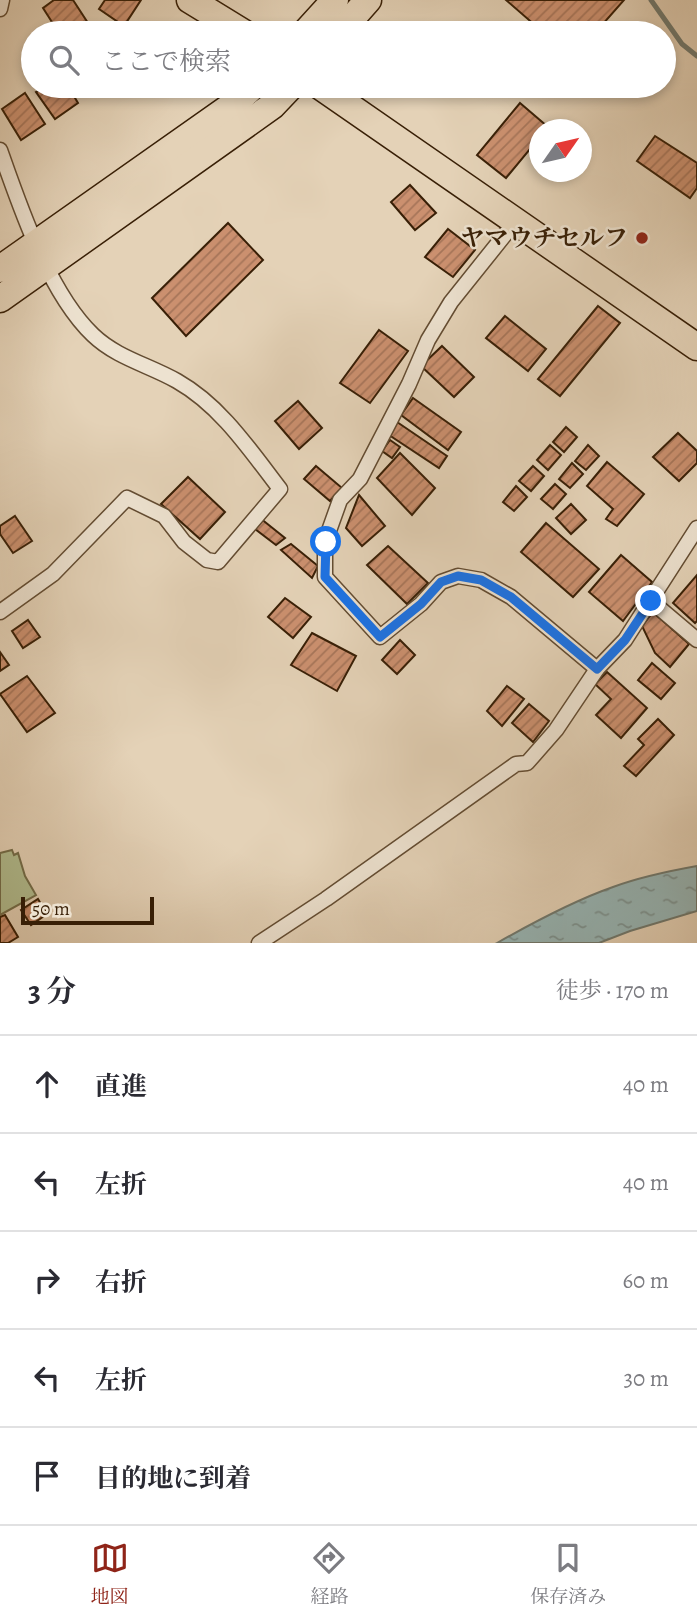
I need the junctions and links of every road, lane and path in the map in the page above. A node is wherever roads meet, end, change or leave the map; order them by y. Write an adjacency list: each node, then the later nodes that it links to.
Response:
1 (2, 0): 5 (street)
2 (190, 0): 6 (highway)
3 (335, 0): 7 (highway)
4 (368, 0): 8 (highway)
5 (0, 9)
6 (224, 21)
7 (316, 21)
8 (350, 21)
9 (240, 98): 15 (highway)
10 (280, 98): 15 (highway)
11 (337, 98): 14 (highway)
12 (0, 150): 13 (street)
13 (6, 184): 15 (street)
14 (516, 222): 18 (highway); 23 (street)
15 (41, 255): 16 (highway); 17 (highway); 21 (street)
16 (0, 270)
17 (0, 299)
18 (697, 347)
19 (697, 528): 20 (street)
20 (651, 601): 22 (street); 23 (street)
21 (0, 612)
22 (697, 640)
23 (597, 669): 24 (street)
24 (260, 943)

